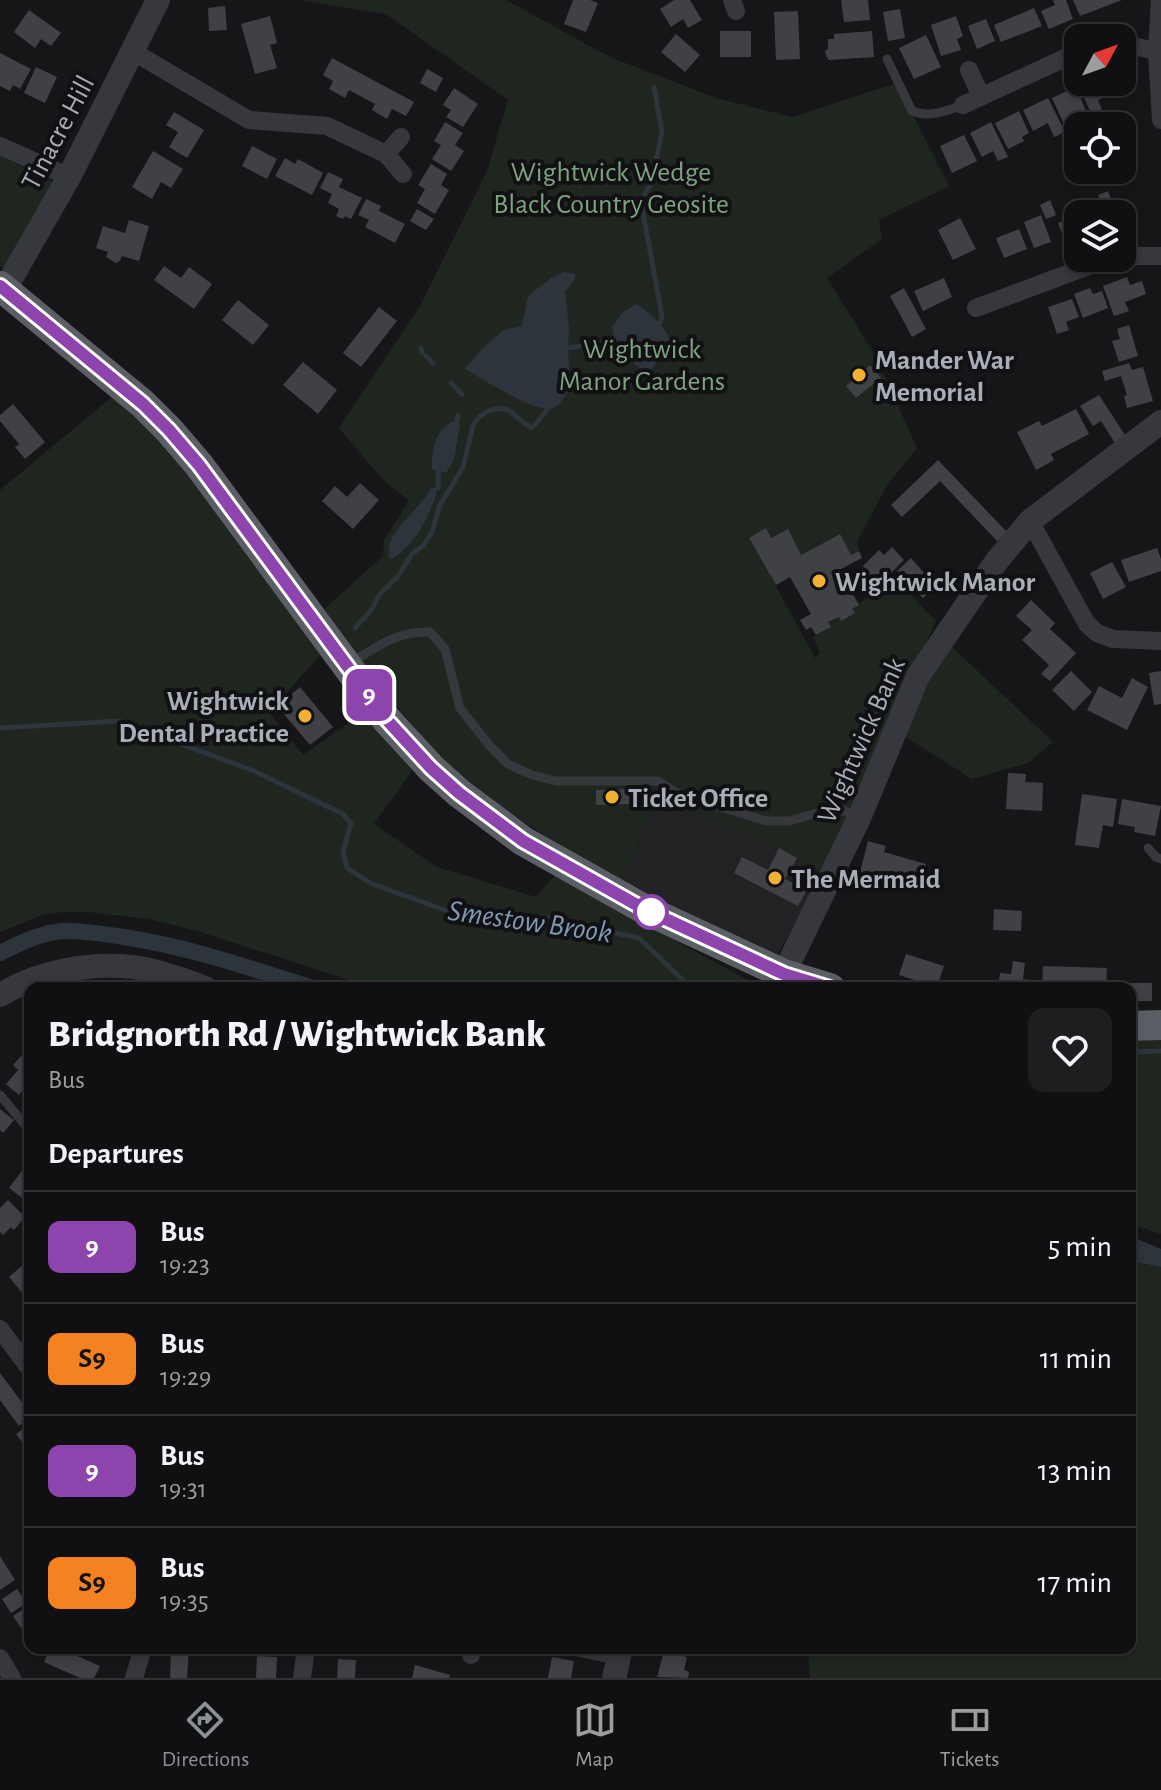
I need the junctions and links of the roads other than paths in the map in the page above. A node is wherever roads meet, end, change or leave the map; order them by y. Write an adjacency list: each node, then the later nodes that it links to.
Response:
1 (158, 0): 4 (street, Tinacre Hill)
2 (1160, 0): 5 (street)
3 (1136, 47): 5 (street)
4 (132, 51): 14 (street); 16 (street, Tinacre Hill)
5 (1157, 51): 11 (street)
6 (1064, 58): 9 (street)
7 (887, 59): 10 (lane)
8 (969, 70): 9 (street)
9 (981, 96): 10 (street)
10 (963, 105)
11 (1161, 120)
12 (401, 137): 14 (street)
13 (0, 146): 16 (street)
14 (386, 154): 15 (street)
15 (403, 174)
16 (69, 177): 18 (street, Tinacre Hill)
17 (1161, 256): 19 (street)
18 (2, 288): 23 (highway)
19 (976, 308)
20 (1161, 422): 21 (street, Wightwick Bank)
21 (1030, 521): 22 (street); 24 (street, Wightwick Bank)
22 (1161, 641)
23 (347, 666): 24 (lane); 27 (highway)
24 (860, 816): 27 (street, Wightwick Bank)
25 (1148, 848): 26 (lane)
26 (1161, 859)
27 (781, 981)
28 (31, 982): 29 (street)
29 (184, 982)
30 (24, 984): 31 (street)
31 (0, 995)
32 (1161, 1025): 33 (highway)
33 (1136, 1026)
34 (0, 1095): 35 (lane)
35 (24, 1124)
36 (0, 1329): 37 (street)
37 (24, 1361)
38 (141, 1654): 44 (street)
39 (305, 1654): 45 (street)
40 (598, 1654): 42 (street)
41 (0, 1658): 43 (street)
42 (618, 1661)
43 (12, 1678)
44 (134, 1678)
45 (302, 1678)

